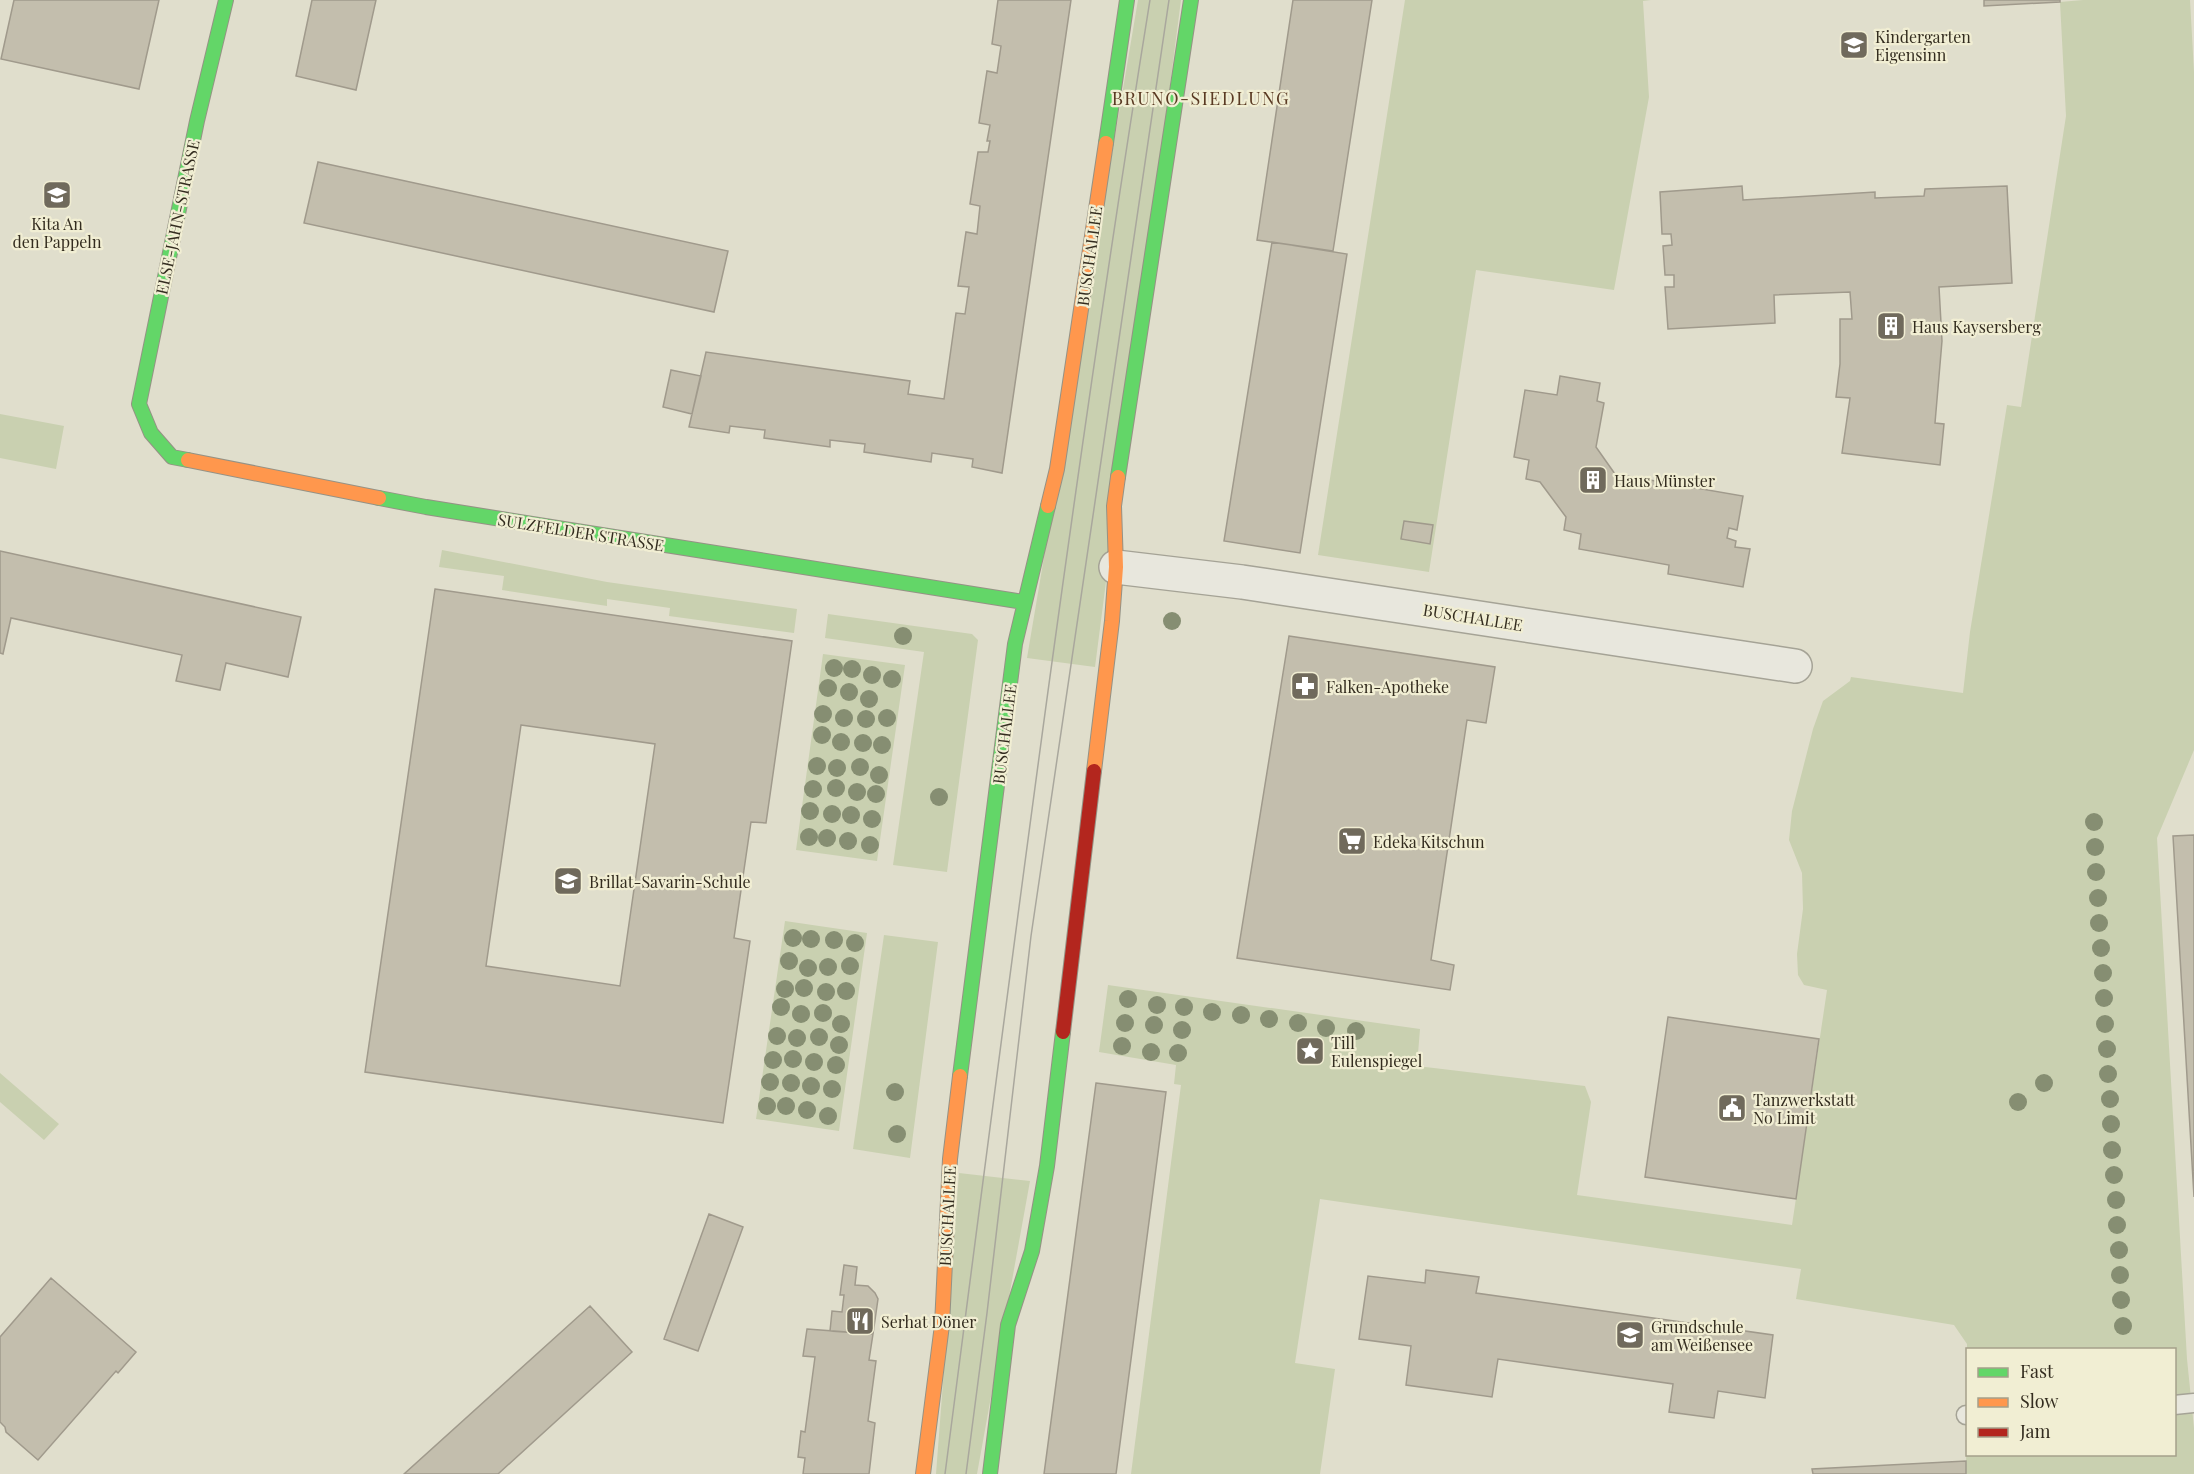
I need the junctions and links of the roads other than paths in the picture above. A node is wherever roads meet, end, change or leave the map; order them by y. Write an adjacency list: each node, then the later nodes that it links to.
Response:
1 (226, 0): 4 (main road, ELSE-JAHN-STRASSE)
2 (1127, 0): 6 (main road, BUSCHALLEE)
3 (1191, 0): 5 (main road)
4 (151, 433): 6 (main road, SULZFELDER STRASSE)
5 (1116, 567): 7 (street, BUSCHALLEE); 11 (main road)
6 (1024, 602): 10 (main road, BUSCHALLEE)
7 (1795, 666)
8 (2194, 1403): 9 (lane)
9 (2176, 1404)
10 (923, 1474)
11 (990, 1474)

